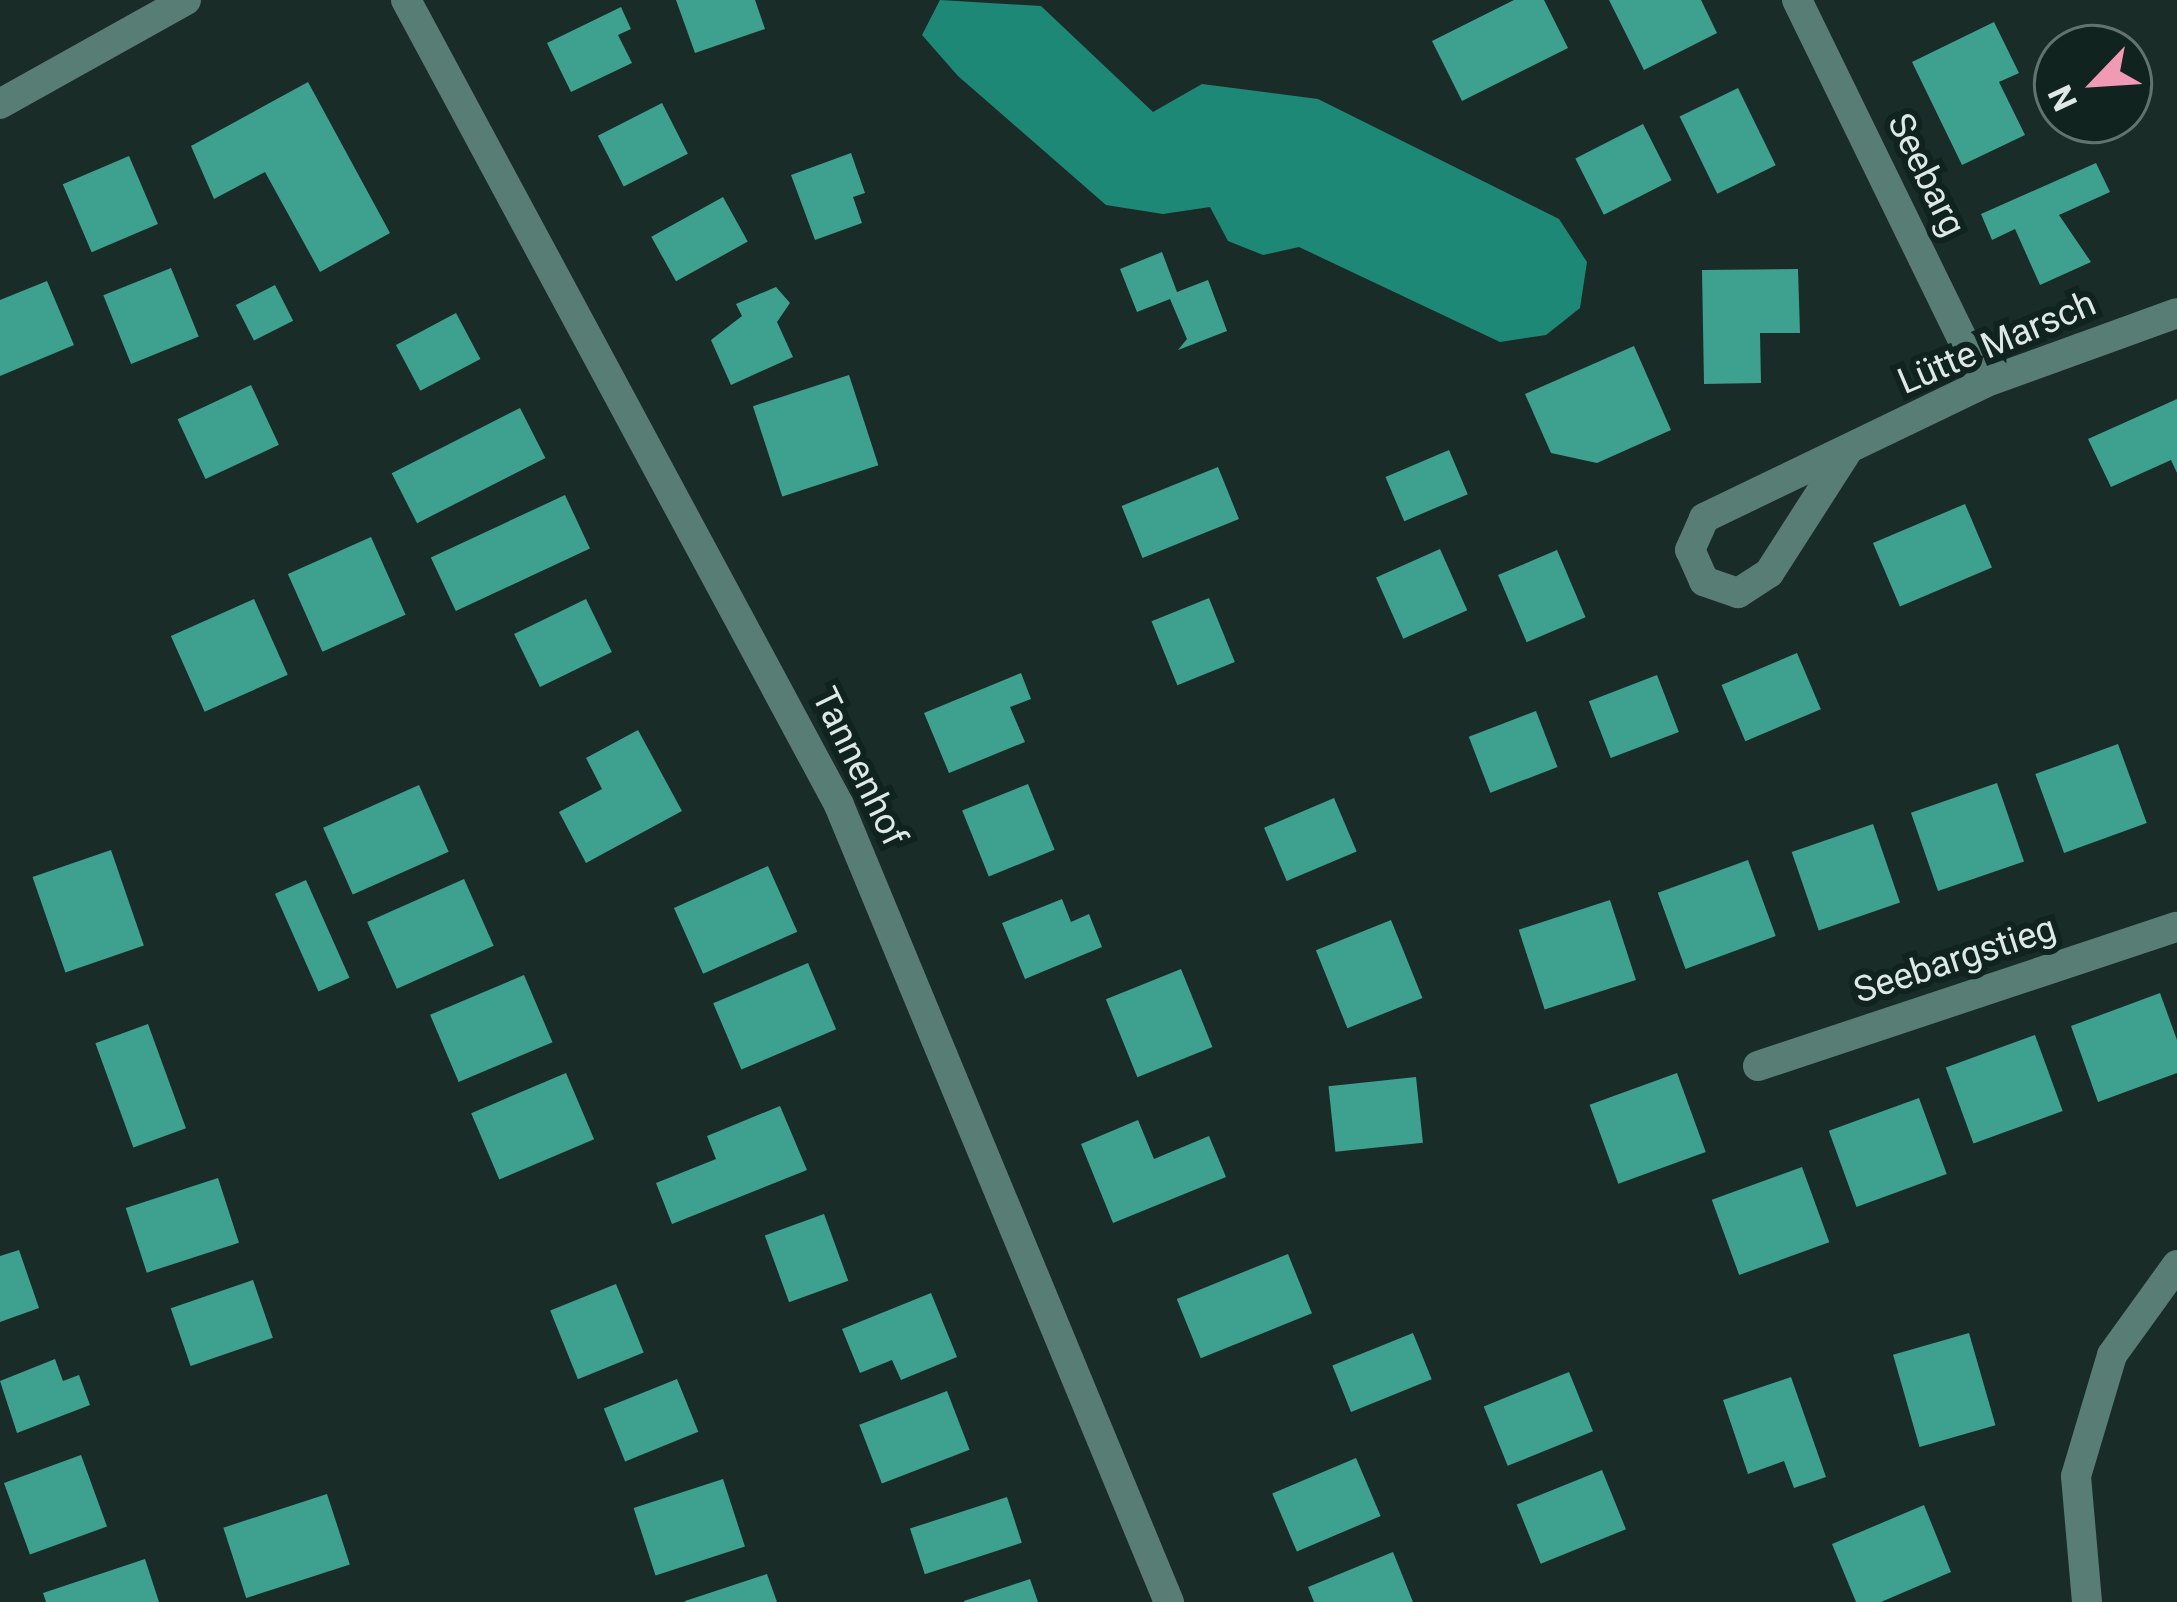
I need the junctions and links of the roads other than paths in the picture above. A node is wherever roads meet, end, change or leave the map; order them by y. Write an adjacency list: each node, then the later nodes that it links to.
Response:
1 (186, 0): 4 (street)
2 (406, 0): 11 (street, Tannenhof)
3 (1797, 0): 6 (street, Seebarg)
4 (0, 104)
5 (2177, 313): 6 (street, Lütte Marsch)
6 (1984, 383): 7 (street, Lütte Marsch)
7 (1848, 450): 7 (street, Lütte Marsch)
8 (2177, 928): 9 (street, Seebargstieg)
9 (1758, 1066)
10 (2177, 1265): 12 (street)
11 (1169, 1602)
12 (2087, 1602)

